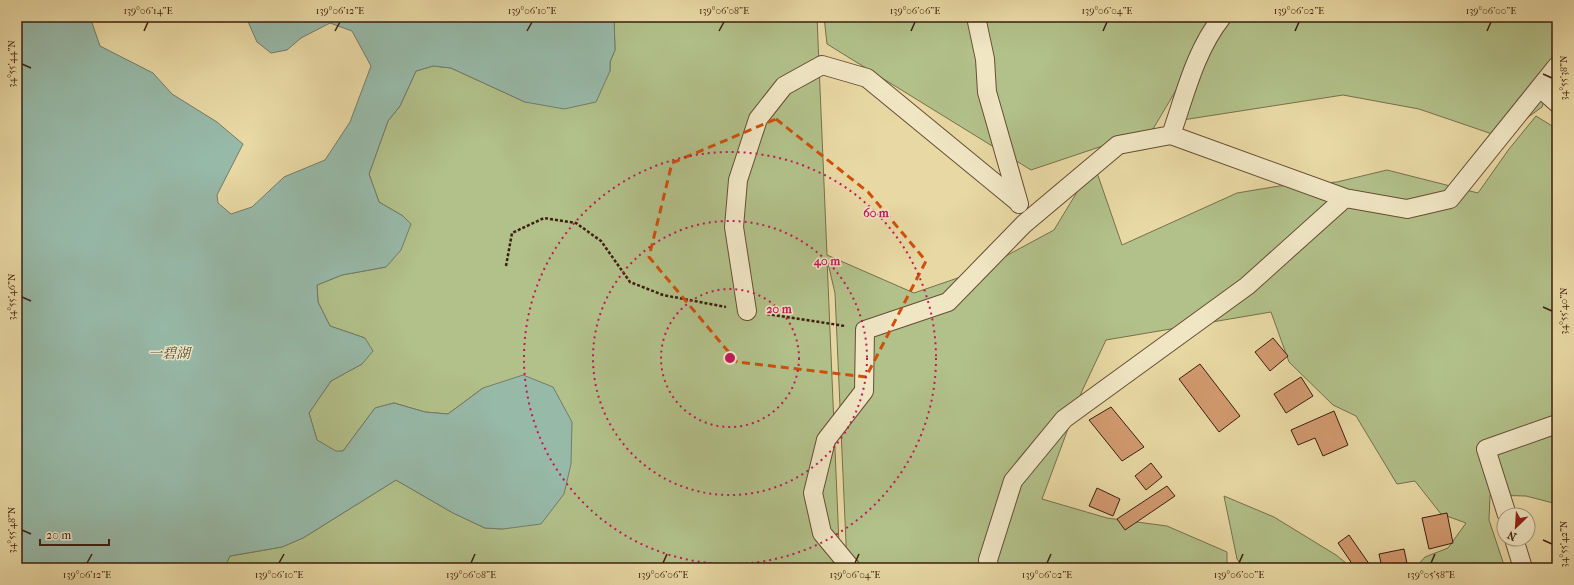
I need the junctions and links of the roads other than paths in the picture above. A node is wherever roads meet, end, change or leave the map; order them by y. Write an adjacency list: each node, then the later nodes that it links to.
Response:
1 (976, 17): 8 (street)
2 (1222, 17): 6 (street)
3 (1557, 66): 4 (street)
4 (1540, 88): 5 (street); 7 (street)
5 (1557, 103)
6 (1171, 135): 7 (street); 9 (street)
7 (1345, 198): 15 (street)
8 (1018, 202): 9 (street); 10 (street)
9 (1024, 224): 14 (street)
10 (747, 311)
11 (1557, 424): 12 (street)
12 (1504, 507)
13 (1517, 547): 16 (street)
14 (851, 568)
15 (989, 568)
16 (1524, 568)

